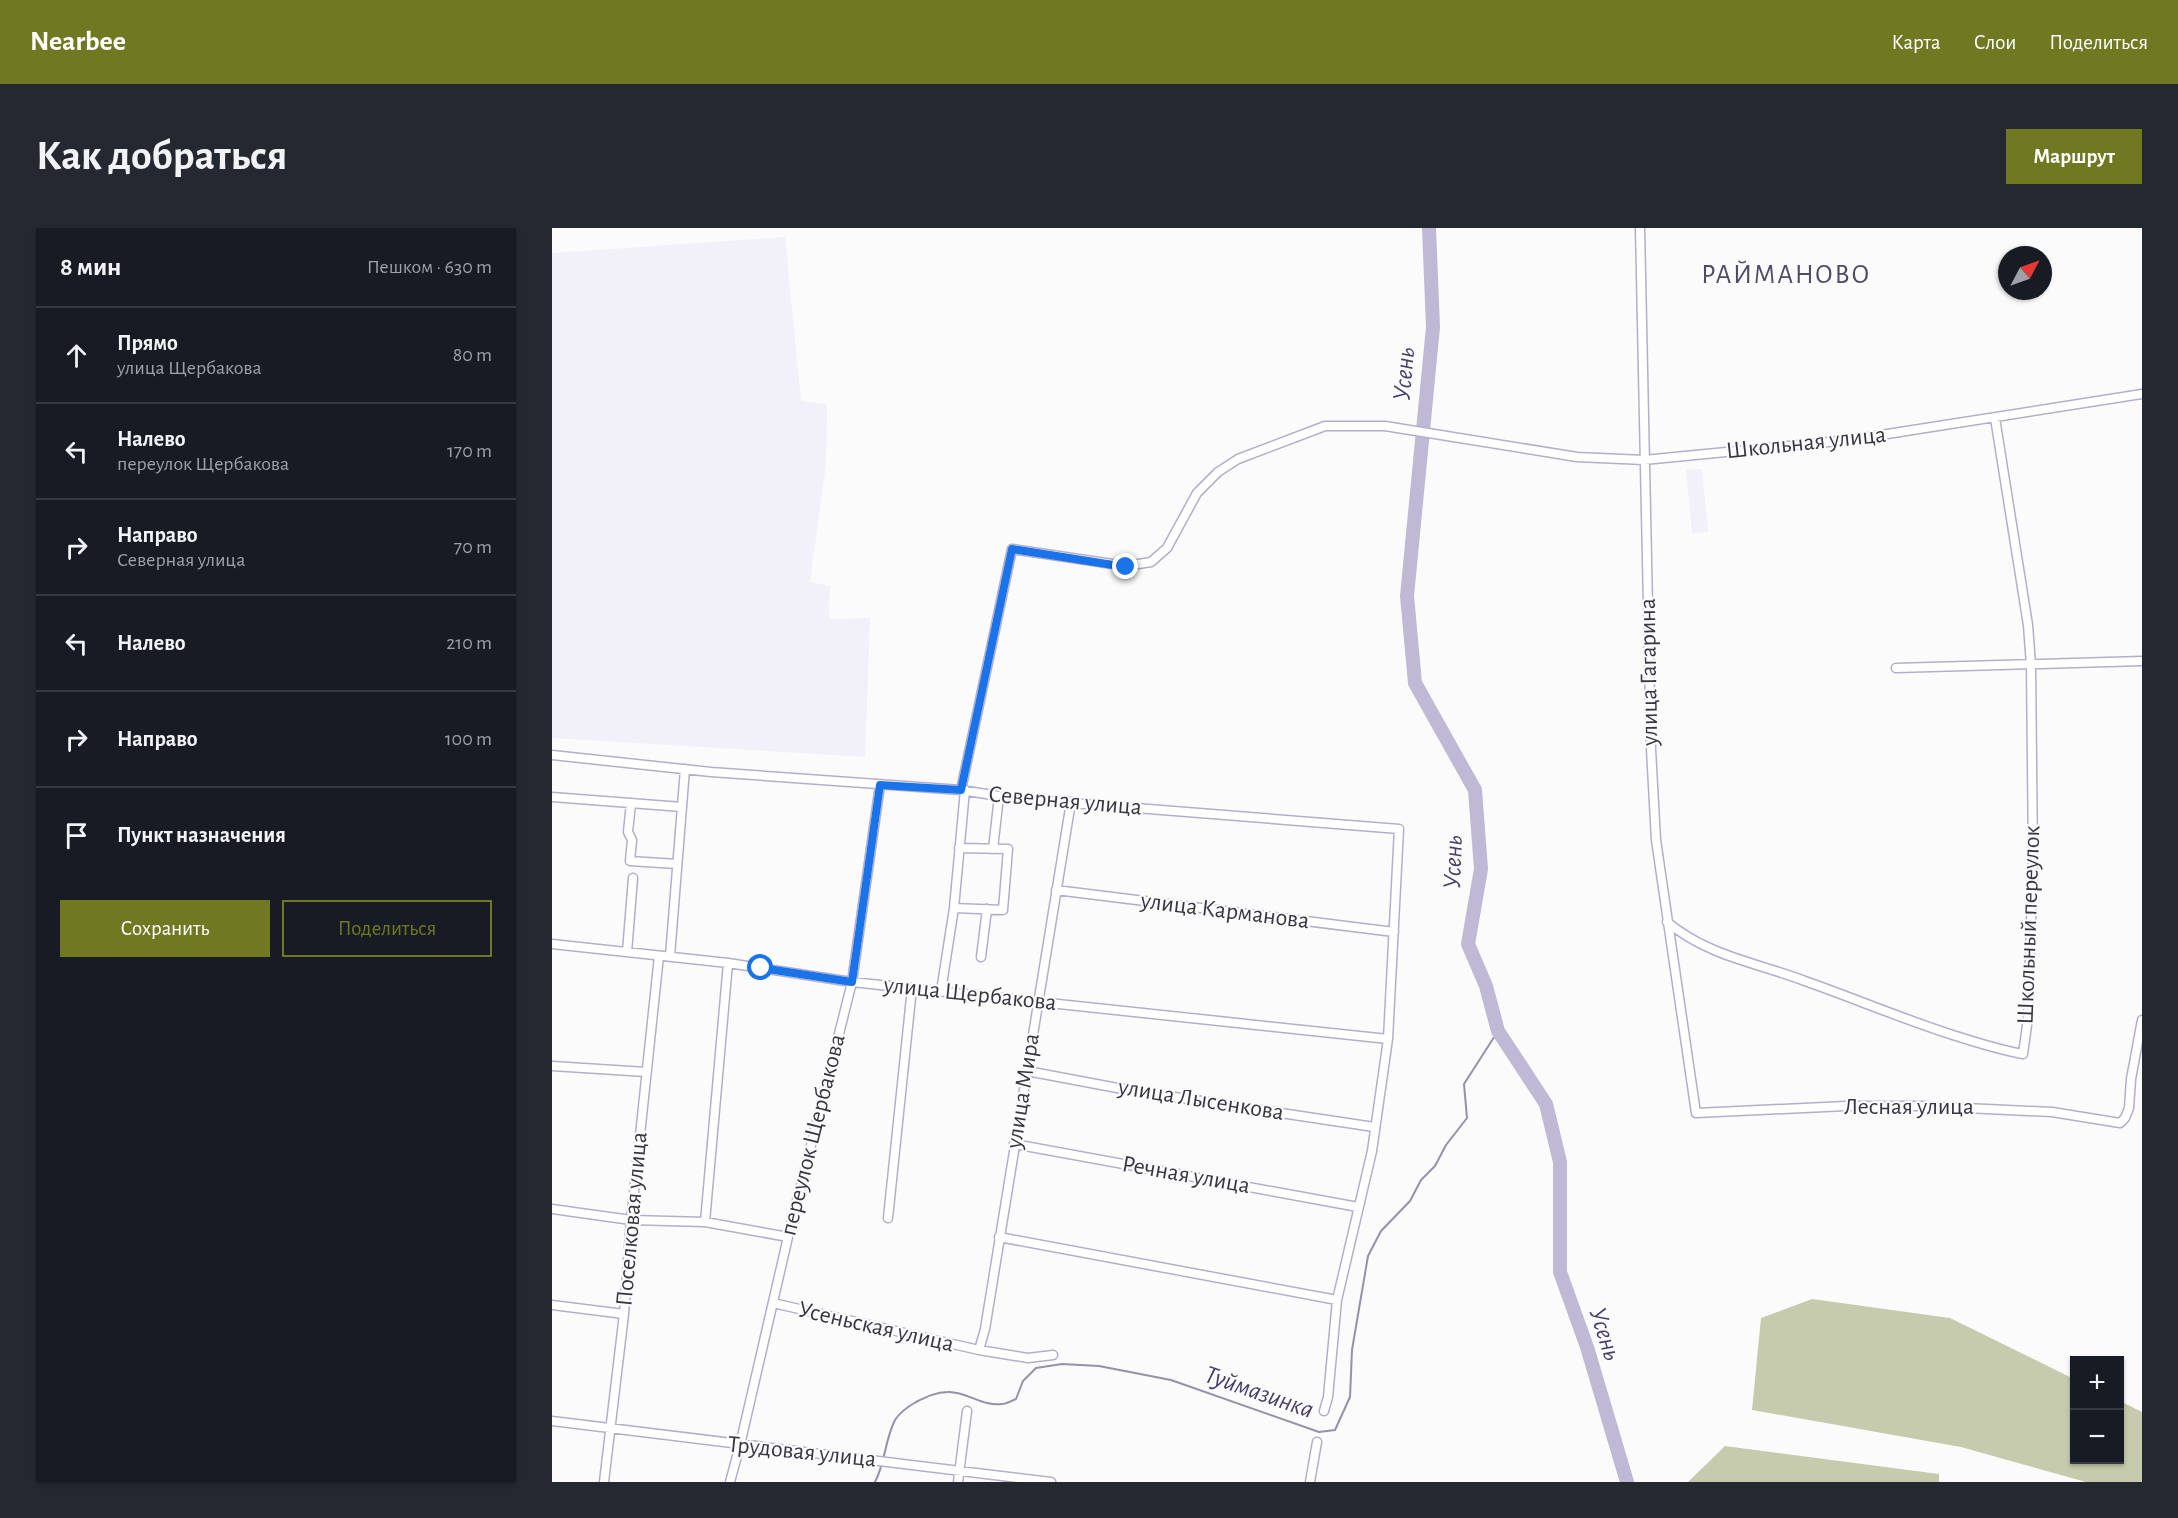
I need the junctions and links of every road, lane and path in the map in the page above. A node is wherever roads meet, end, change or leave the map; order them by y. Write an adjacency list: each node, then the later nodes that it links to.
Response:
1 (1640, 228): 4 (street, улица Гагарина)
2 (2142, 394): 3 (street, Школьная улица)
3 (1995, 418): 4 (street, Школьная улица); 6 (street, Школьный переулок)
4 (1644, 460): 11 (street, Школьная улица); 24 (street, улица Гагарина)
5 (2142, 661): 6 (street)
6 (2031, 665): 7 (street); 24 (street, Школьный переулок)
7 (1896, 668)
8 (552, 755): 9 (street, Северная улица)
9 (685, 769): 10 (street, Северная улица); 16 (street)
10 (880, 785): 11 (street, Северная улица); 32 (street, переулок Щербакова)
11 (963, 790): 12 (street, Северная улица); 17 (street)
12 (999, 796): 14 (street, Северная улица); 18 (street)
13 (552, 798): 15 (street)
14 (1071, 802): 21 (street, улица Мира); 25 (street, Северная улица)
15 (631, 803): 16 (street); 19 (street)
16 (682, 807): 19 (street)
17 (959, 848): 18 (street); 22 (street)
18 (993, 849): 23 (street)
19 (677, 864): 29 (street)
20 (633, 878): 27 (street)
21 (1056, 890): 25 (street, улица Карманова); 35 (street, улица Мира)
22 (954, 908): 23 (street); 34 (street)
23 (987, 909): 30 (street)
24 (1667, 922): 41 (street, улица Гагарина)
25 (1394, 932): 37 (street)
26 (552, 944): 27 (street, улица Щербакова)
27 (627, 952): 28 (street, улица Щербакова)
28 (659, 956): 29 (street, улица Щербакова); 40 (street, Поселковая улица)
29 (670, 956): 31 (street, улица Щербакова)
30 (981, 957)
31 (728, 963): 32 (street, улица Щербакова); 48 (street)
32 (852, 982): 33 (street, улица Щербакова); 49 (street, переулок Щербакова)
33 (912, 988): 34 (street, улица Щербакова); 46 (street)
34 (941, 991): 35 (street, улица Щербакова)
35 (1037, 1001): 37 (street, улица Щербакова); 39 (street, улица Мира)
36 (2142, 1020): 41 (street, Лесная улица)
37 (1388, 1039): 42 (street)
38 (552, 1066): 40 (street)
39 (1027, 1071): 42 (street, улица Лысенкова); 43 (street, улица Мира)
40 (646, 1072): 47 (street, Поселковая улица)
41 (1696, 1113)
42 (1374, 1127): 44 (street)
43 (1014, 1144): 44 (street, Речная улица); 50 (street, улица Мира)
44 (1358, 1207): 51 (street)
45 (552, 1209): 47 (street)
46 (888, 1218)
47 (631, 1220): 48 (street); 54 (street, Поселковая улица)
48 (705, 1222): 49 (street)
49 (788, 1237): 52 (street, переулок Щербакова)
50 (999, 1237): 51 (street); 55 (street, улица Мира)
51 (1337, 1300): 58 (street)
52 (773, 1303): 55 (street, Усеньская улица); 62 (street, переулок Щербакова)
53 (552, 1305): 54 (street)
54 (624, 1314): 60 (street, Поселковая улица)
55 (979, 1350): 56 (street, Усеньская улица)
56 (1053, 1355)
57 (968, 1411): 63 (street)
58 (1324, 1411)
59 (552, 1421): 60 (street, Трудовая улица)
60 (610, 1428): 62 (street, Трудовая улица); 64 (street, Поселковая улица)
61 (1317, 1442): 68 (street)
62 (740, 1445): 63 (street, Трудовая улица); 65 (street, переулок Щербакова)
63 (960, 1470): 66 (street); 67 (street, Трудовая улица)
64 (604, 1482)
65 (730, 1482)
66 (958, 1482)
67 (1051, 1482)
68 (1310, 1482)

